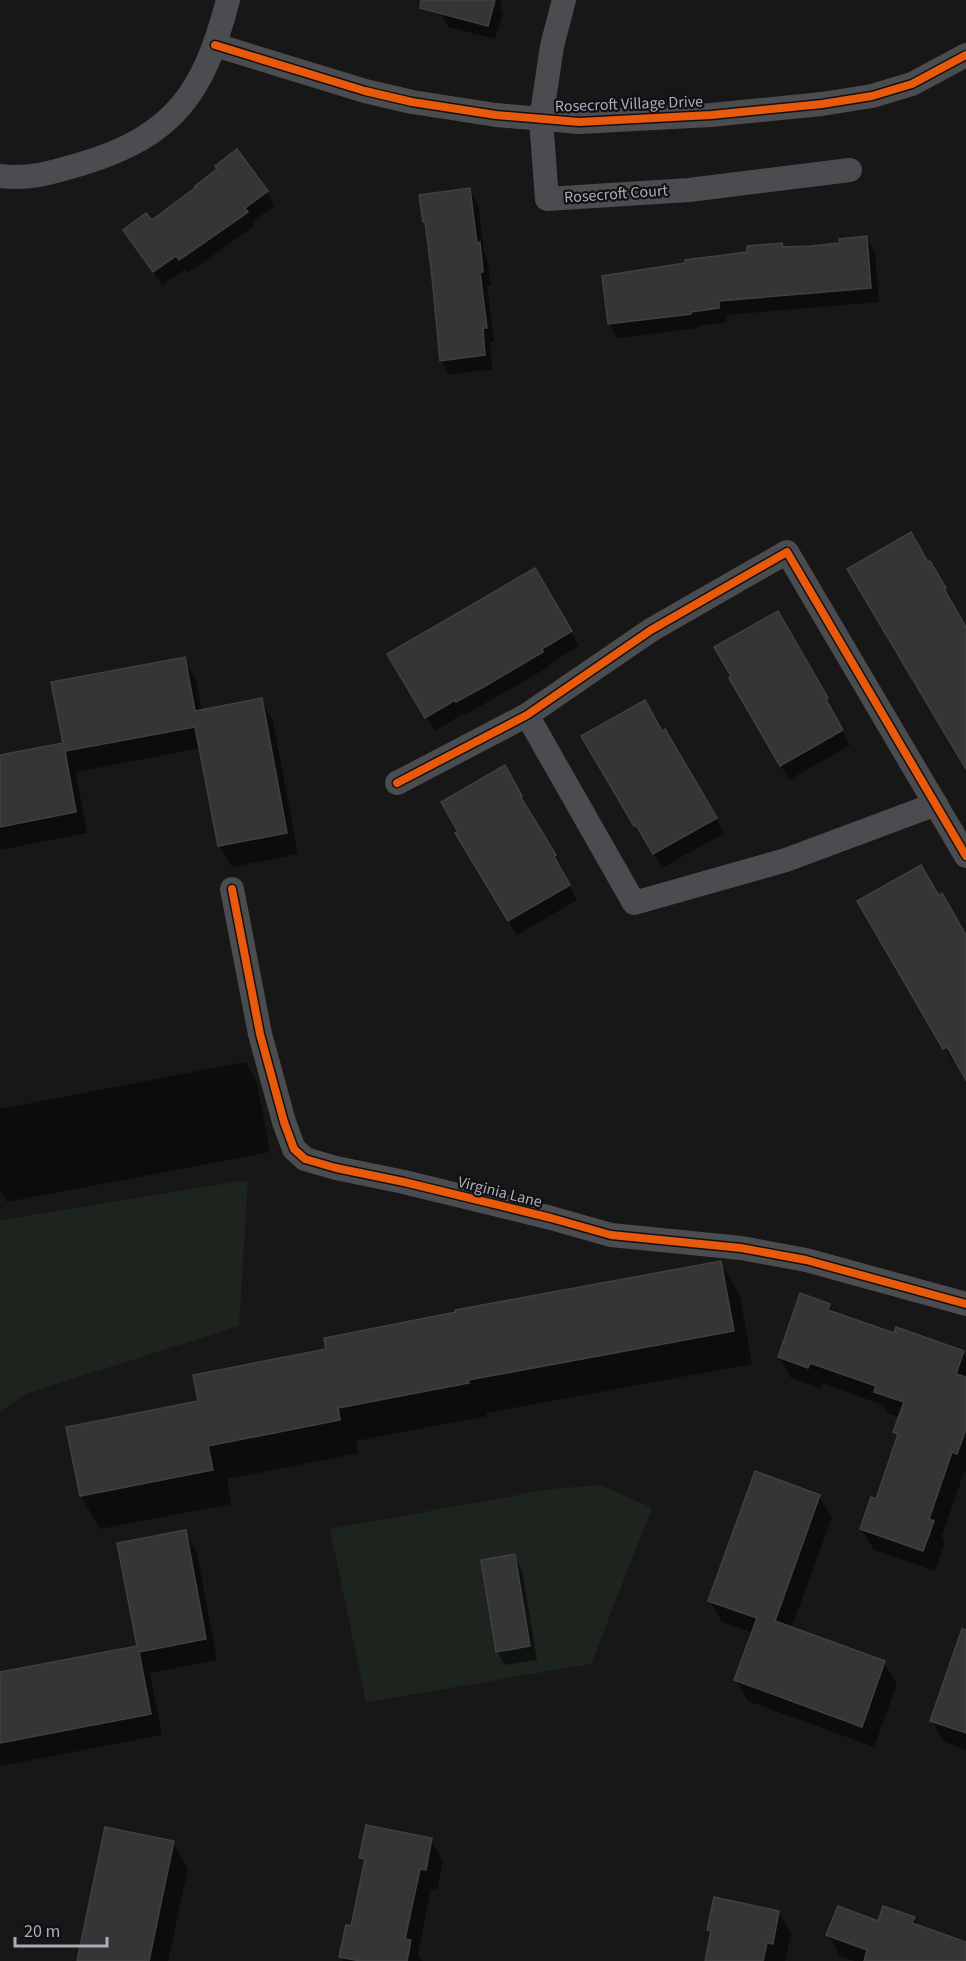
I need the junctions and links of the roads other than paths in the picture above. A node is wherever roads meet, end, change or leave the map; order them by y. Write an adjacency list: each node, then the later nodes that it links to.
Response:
1 (228, 0): 3 (street)
2 (564, 0): 5 (street, Rosecroft Court)
3 (215, 45): 5 (street, Rosecroft Village Drive); 7 (street)
4 (966, 55): 5 (street, Rosecroft Village Drive)
5 (541, 120): 6 (street, Rosecroft Court)
6 (850, 170)
7 (0, 176)
8 (527, 715): 9 (street); 10 (street); 10 (street)
9 (397, 783)
10 (936, 804): 11 (street)
11 (966, 856)
12 (232, 889): 13 (street, Virginia Lane)
13 (966, 1304)

